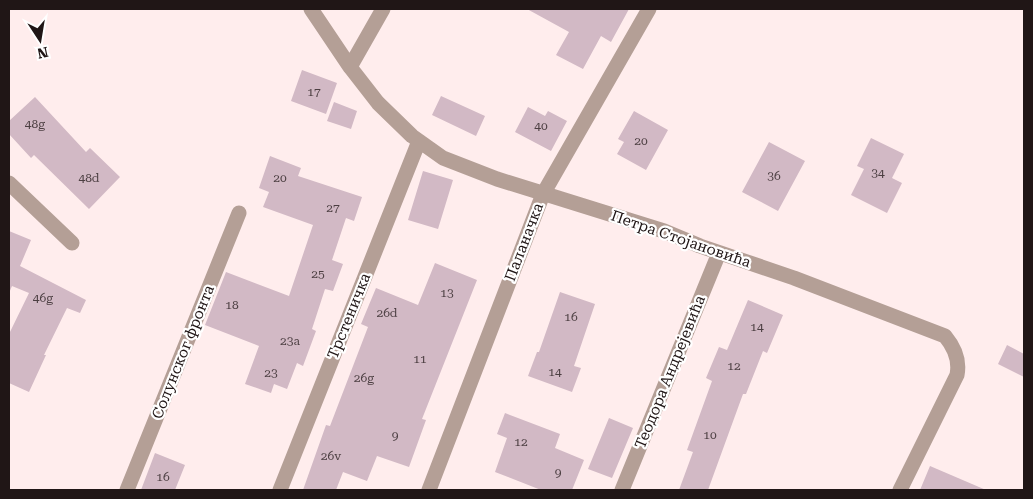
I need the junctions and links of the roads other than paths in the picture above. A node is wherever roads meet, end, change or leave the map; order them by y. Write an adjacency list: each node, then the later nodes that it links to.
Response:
1 (311, 9): 4 (street, Петра Стојановића)
2 (384, 9): 4 (street)
3 (650, 9): 7 (street, Паланачка)
4 (350, 67): 5 (street, Петра Стојановића)
5 (419, 141): 7 (street, Петра Стојановића); 12 (street, Трстеничка)
6 (9, 183): 9 (street)
7 (543, 194): 10 (street, Петра Стојановића); 13 (street, Паланачка)
8 (239, 212): 11 (street, Солунског фронта)
9 (72, 243)
10 (719, 253): 14 (street, Теодора Андрејевића); 15 (street, Петра Стојановића)
11 (127, 490)
12 (280, 490)
13 (429, 490)
14 (622, 490)
15 (900, 490)

